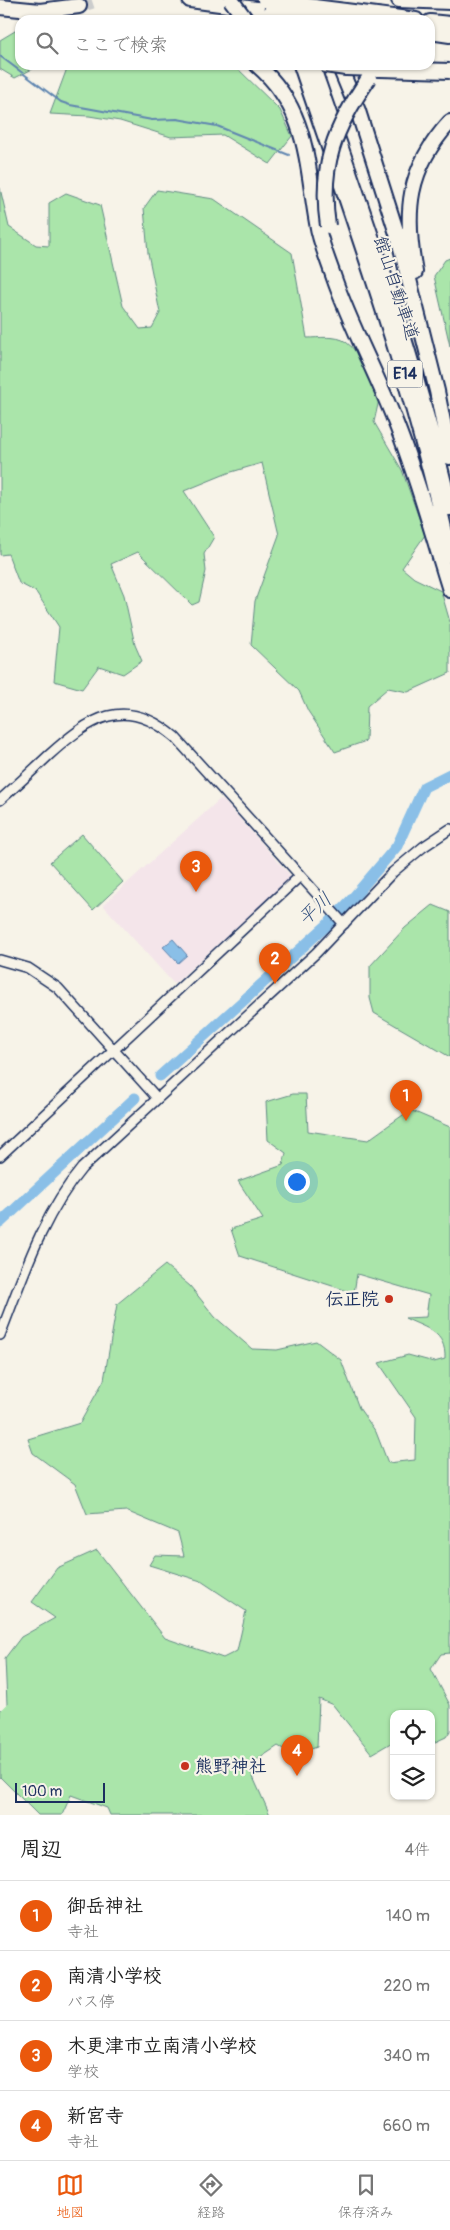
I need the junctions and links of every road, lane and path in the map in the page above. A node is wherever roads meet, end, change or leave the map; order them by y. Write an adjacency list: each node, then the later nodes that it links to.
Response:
1 (190, 0): 6 (highway)
2 (231, 0): 10 (highway, bridge)
3 (399, 0): 4 (highway)
4 (450, 2)
5 (79, 6): 7 (highway)
6 (282, 8): 8 (highway, bridge)
7 (0, 9): 9 (highway)
8 (316, 12): 11 (highway); 12 (highway)
9 (24, 15)
10 (242, 15)
11 (324, 15)
12 (354, 15)
13 (435, 22): 14 (highway)
14 (450, 24)
15 (435, 33): 16 (highway)
16 (450, 35)
17 (262, 70): 27 (highway)
18 (303, 70): 29 (highway, 館山自動車道 / E14)
19 (314, 70): 28 (highway, 館山自動車道 / E14)
20 (341, 70): 25 (highway)
21 (376, 70): 27 (highway, bridge)
22 (415, 70): 23 (highway, bridge)
23 (450, 71)
24 (450, 122): 25 (highway)
25 (427, 355): 26 (highway)
26 (450, 457)
27 (414, 471): 30 (highway)
28 (450, 508)
29 (450, 555)
30 (450, 590)
31 (0, 800): 33 (street)
32 (450, 829): 34 (street)
33 (300, 876): 34 (street); 36 (street)
34 (341, 921): 37 (street)
35 (0, 960): 36 (street)
36 (114, 1050): 37 (street); 38 (street)
37 (154, 1094): 39 (street)
38 (0, 1156)
39 (0, 1335)

